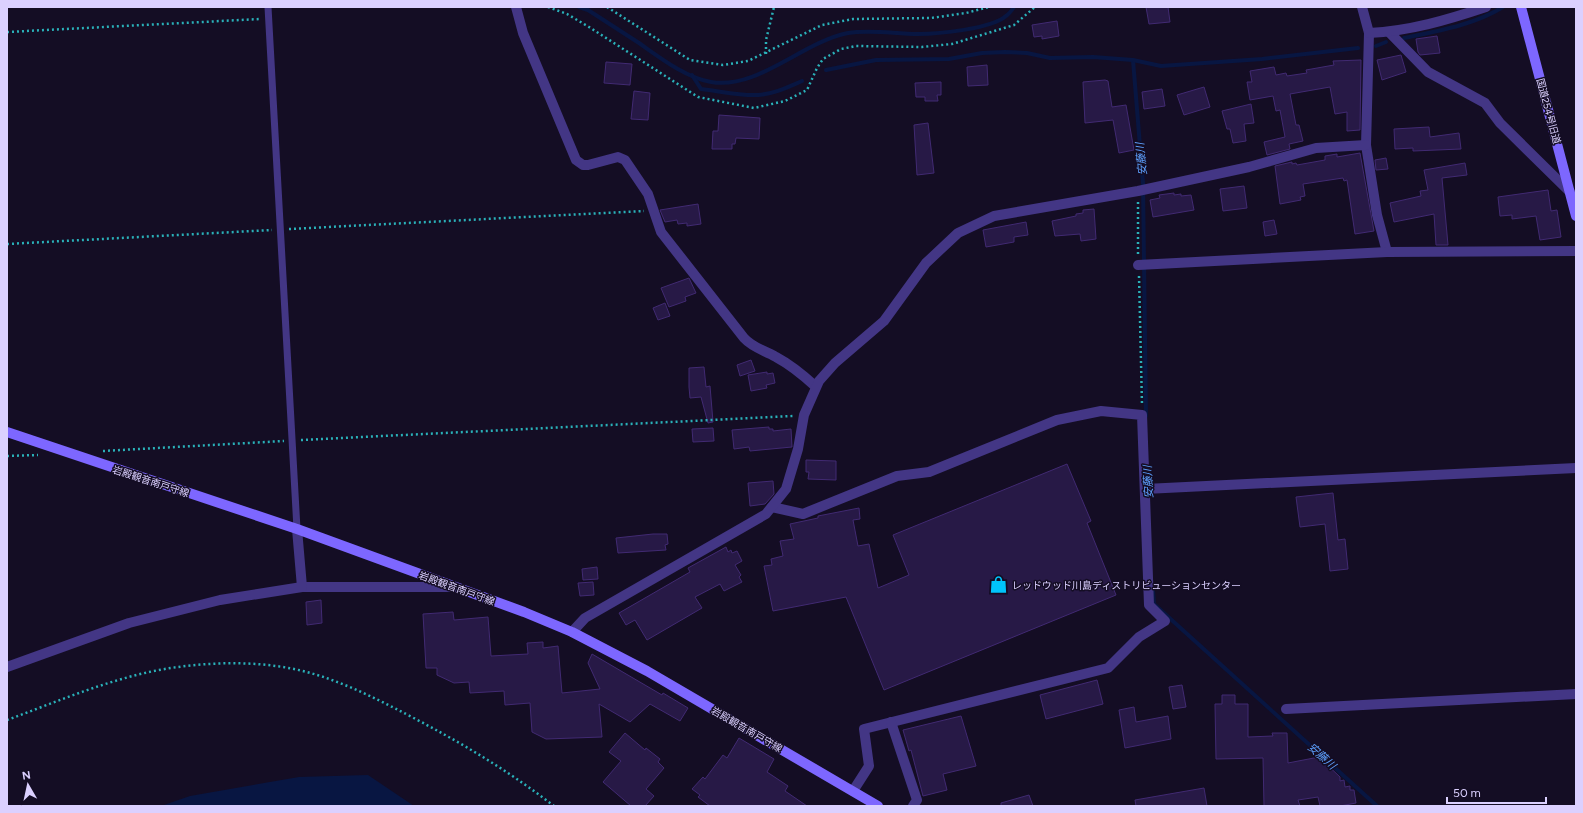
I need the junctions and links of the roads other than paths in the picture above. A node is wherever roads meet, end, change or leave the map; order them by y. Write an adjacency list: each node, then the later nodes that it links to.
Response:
1 (268, 7): 19 (lane)
2 (516, 7): 14 (street)
3 (1362, 7): 7 (street)
4 (1486, 7): 6 (street)
5 (1521, 7): 9 (main road, 国道254号旧道)
6 (1389, 32): 7 (street); 9 (street)
7 (1369, 33): 8 (street)
8 (1366, 144): 12 (street); 14 (street)
9 (1570, 192): 10 (main road, 国道254号旧道)
10 (1576, 216)
11 (1576, 251): 12 (street)
12 (1387, 252): 13 (street)
13 (1138, 265)
14 (815, 386): 18 (street)
15 (7, 432): 19 (main road, 岩殿観音南戸守線)
16 (1576, 468): 17 (street)
17 (1145, 489): 18 (street); 26 (street)
18 (772, 507): 22 (street)
19 (297, 530): 20 (street); 21 (main road, 岩殿観音南戸守線)
20 (302, 587): 21 (street); 23 (street)
21 (455, 587): 22 (main road, 岩殿観音南戸守線)
22 (572, 632): 27 (main road, 岩殿観音南戸守線)
23 (7, 667)
24 (1576, 694): 25 (street)
25 (1286, 710)
26 (892, 722): 27 (street); 29 (street)
27 (853, 791): 28 (main road, 岩殿観音南戸守線)
28 (878, 806)
29 (913, 806)

